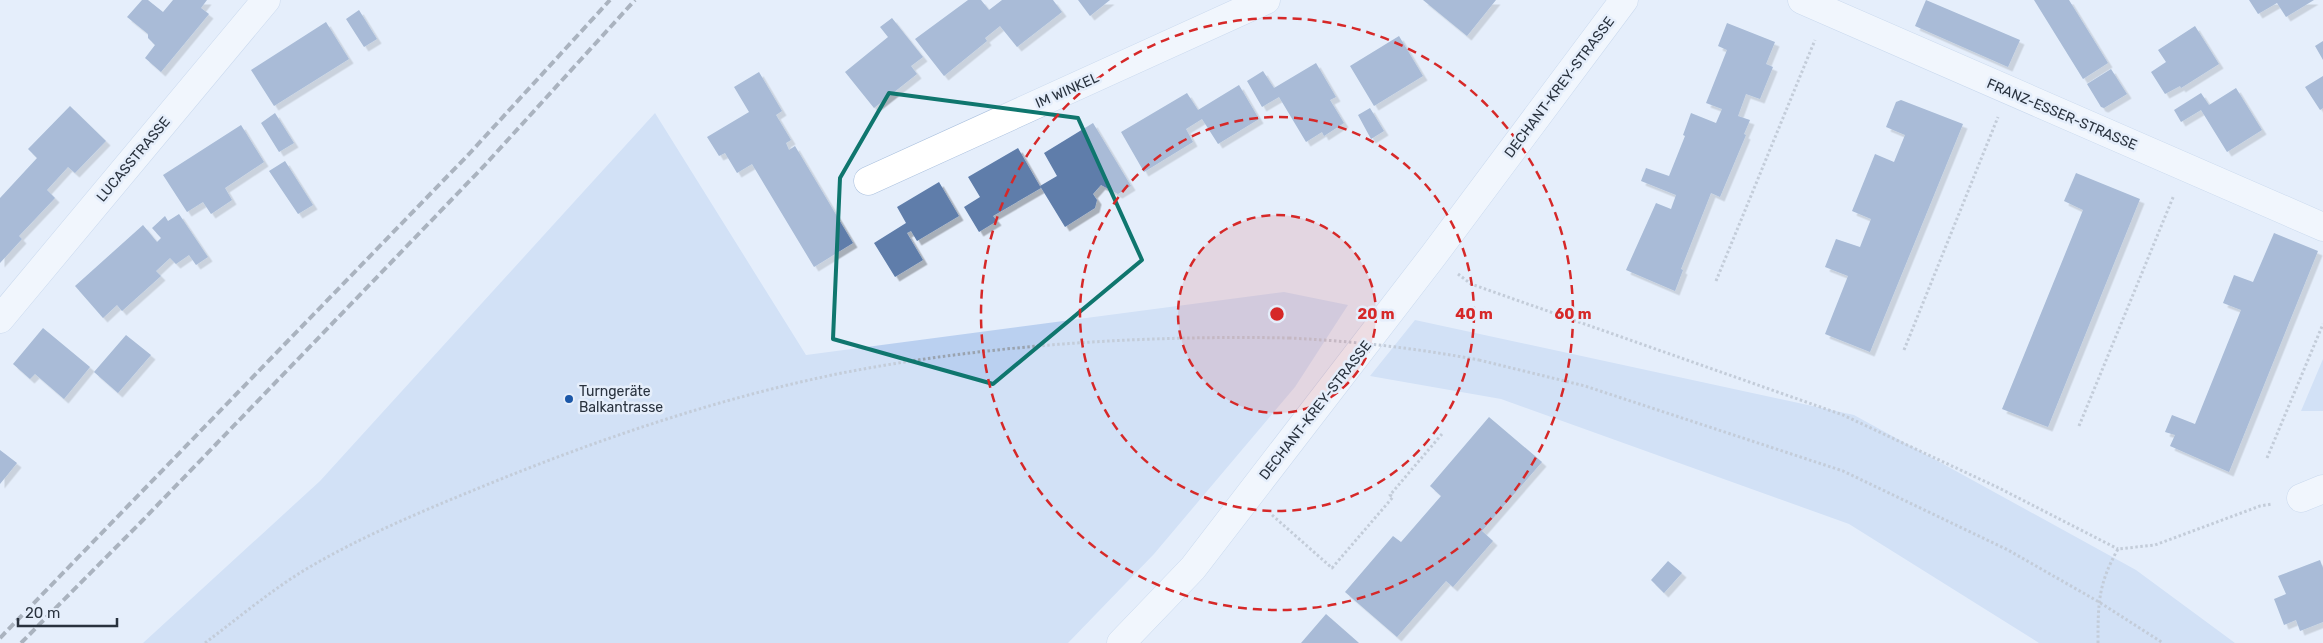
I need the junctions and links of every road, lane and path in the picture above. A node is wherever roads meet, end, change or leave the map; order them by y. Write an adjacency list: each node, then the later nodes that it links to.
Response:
1 (266, 0): 12 (street, LUCASSTRASSE)
2 (1266, 0): 8 (street, IM WINKEL)
3 (1624, 0): 19 (street, DECHANT-KREY-STRASSE)
4 (1802, 0): 5 (street, FRANZ-ESSER-STRASSE)
5 (1827, 12): 6 (street, FRANZ-ESSER-STRASSE); 10 (path)
6 (2009, 91): 7 (street, FRANZ-ESSER-STRASSE); 14 (path)
7 (2186, 167): 9 (street, FRANZ-ESSER-STRASSE); 15 (path)
8 (868, 181)
9 (2323, 227)
10 (1716, 281)
11 (1472, 284): 20 (path)
12 (0, 319)
13 (2323, 324): 17 (path)
14 (1904, 350)
15 (2079, 426)
16 (1442, 434): 19 (path)
17 (2268, 458)
18 (2312, 494): 20 (path)
19 (1248, 496): 23 (street, DECHANT-KREY-STRASSE)
20 (2118, 549): 21 (path)
21 (2098, 602): 22 (path, bridge); 24 (path); 25 (path)
22 (205, 643)
23 (1121, 643)
24 (2098, 643)
25 (2163, 643)

